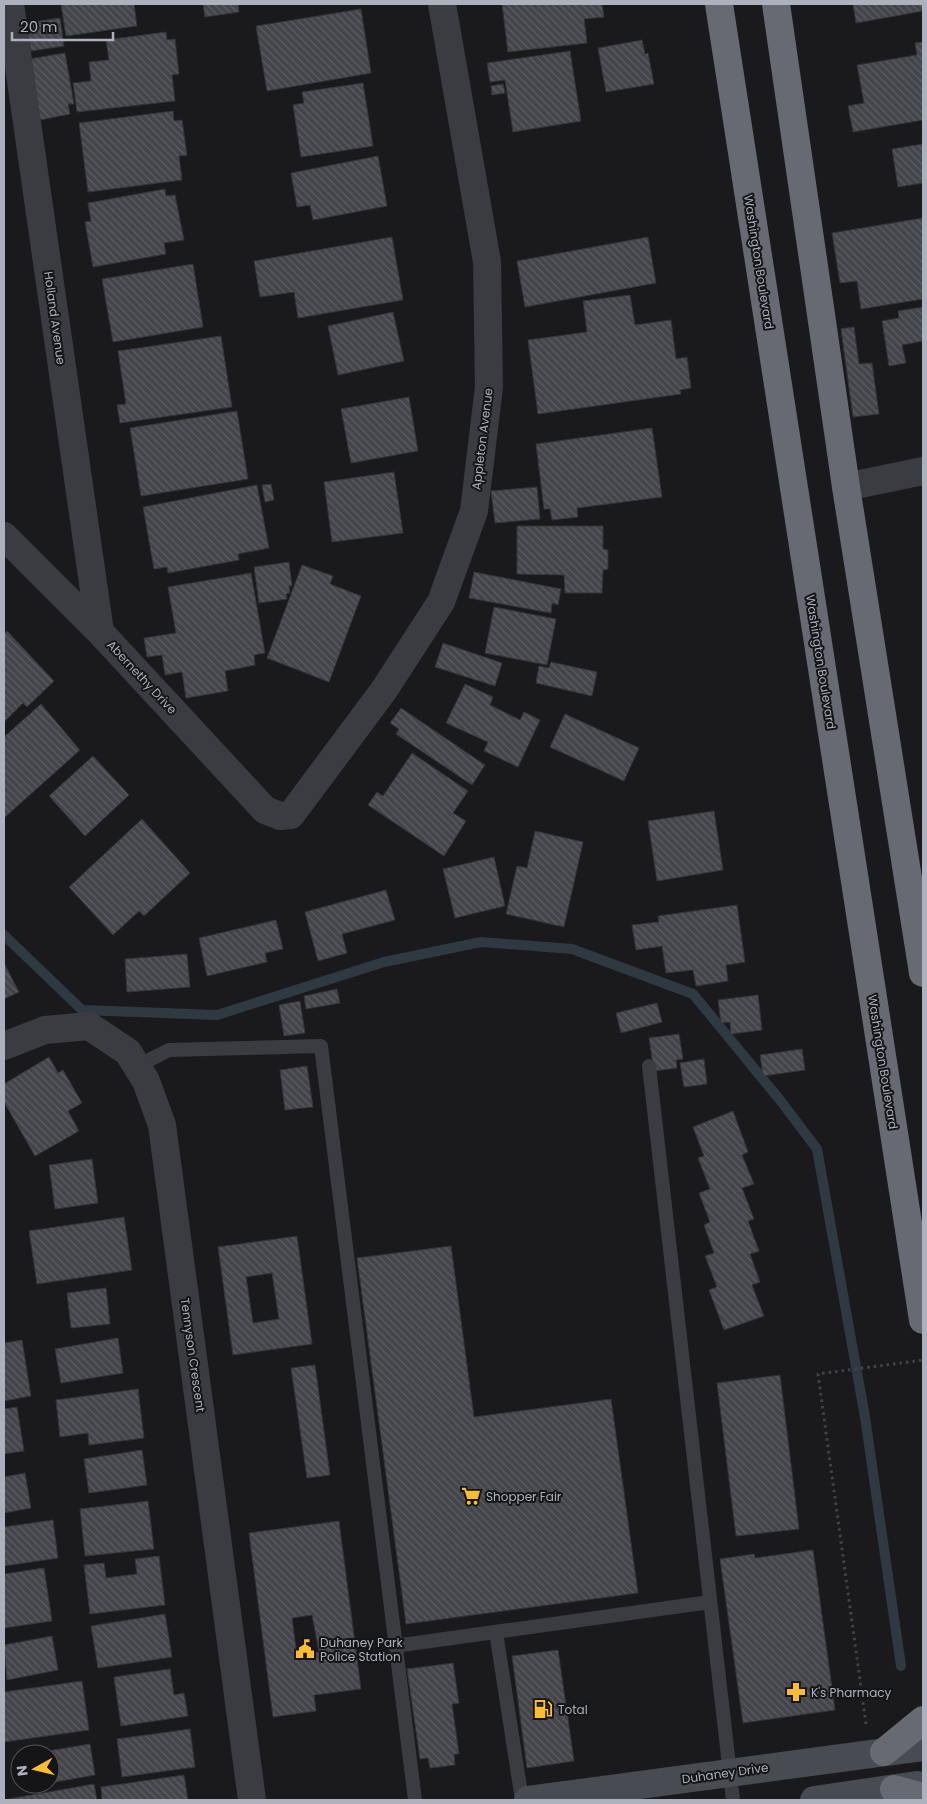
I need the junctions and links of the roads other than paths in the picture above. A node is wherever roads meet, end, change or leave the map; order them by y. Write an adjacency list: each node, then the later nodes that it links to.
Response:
1 (10, 4): 8 (street, Holland Avenue)
2 (442, 4): 9 (street, Appleton Avenue)
3 (719, 4): 14 (highway, Washington Boulevard)
4 (776, 4): 6 (highway)
5 (923, 471): 6 (street)
6 (846, 488): 10 (highway)
7 (4, 536): 8 (street, Abernethy Drive)
8 (100, 632): 9 (street, Abernethy Drive)
9 (280, 816)
10 (923, 973)
11 (4, 1046): 12 (street, Tennyson Crescent)
12 (137, 1066): 17 (lane); 26 (street, Tennyson Crescent)
13 (649, 1066): 15 (lane)
14 (923, 1320)
15 (710, 1602): 16 (lane); 21 (lane)
16 (496, 1632): 17 (lane); 28 (lane)
17 (395, 1646): 27 (lane)
18 (923, 1720): 20 (highway)
19 (923, 1747): 20 (street, Duhaney Drive)
20 (877, 1753): 21 (street, Duhaney Drive)
21 (730, 1773): 24 (street, Duhaney Drive); 30 (lane)
22 (923, 1784): 23 (street)
23 (894, 1789): 25 (highway); 31 (street)
24 (625, 1794): 29 (street, Duhaney Drive)
25 (923, 1797)
26 (252, 1800)
27 (415, 1800)
28 (522, 1800)
29 (528, 1800)
30 (734, 1800)
31 (814, 1800)

